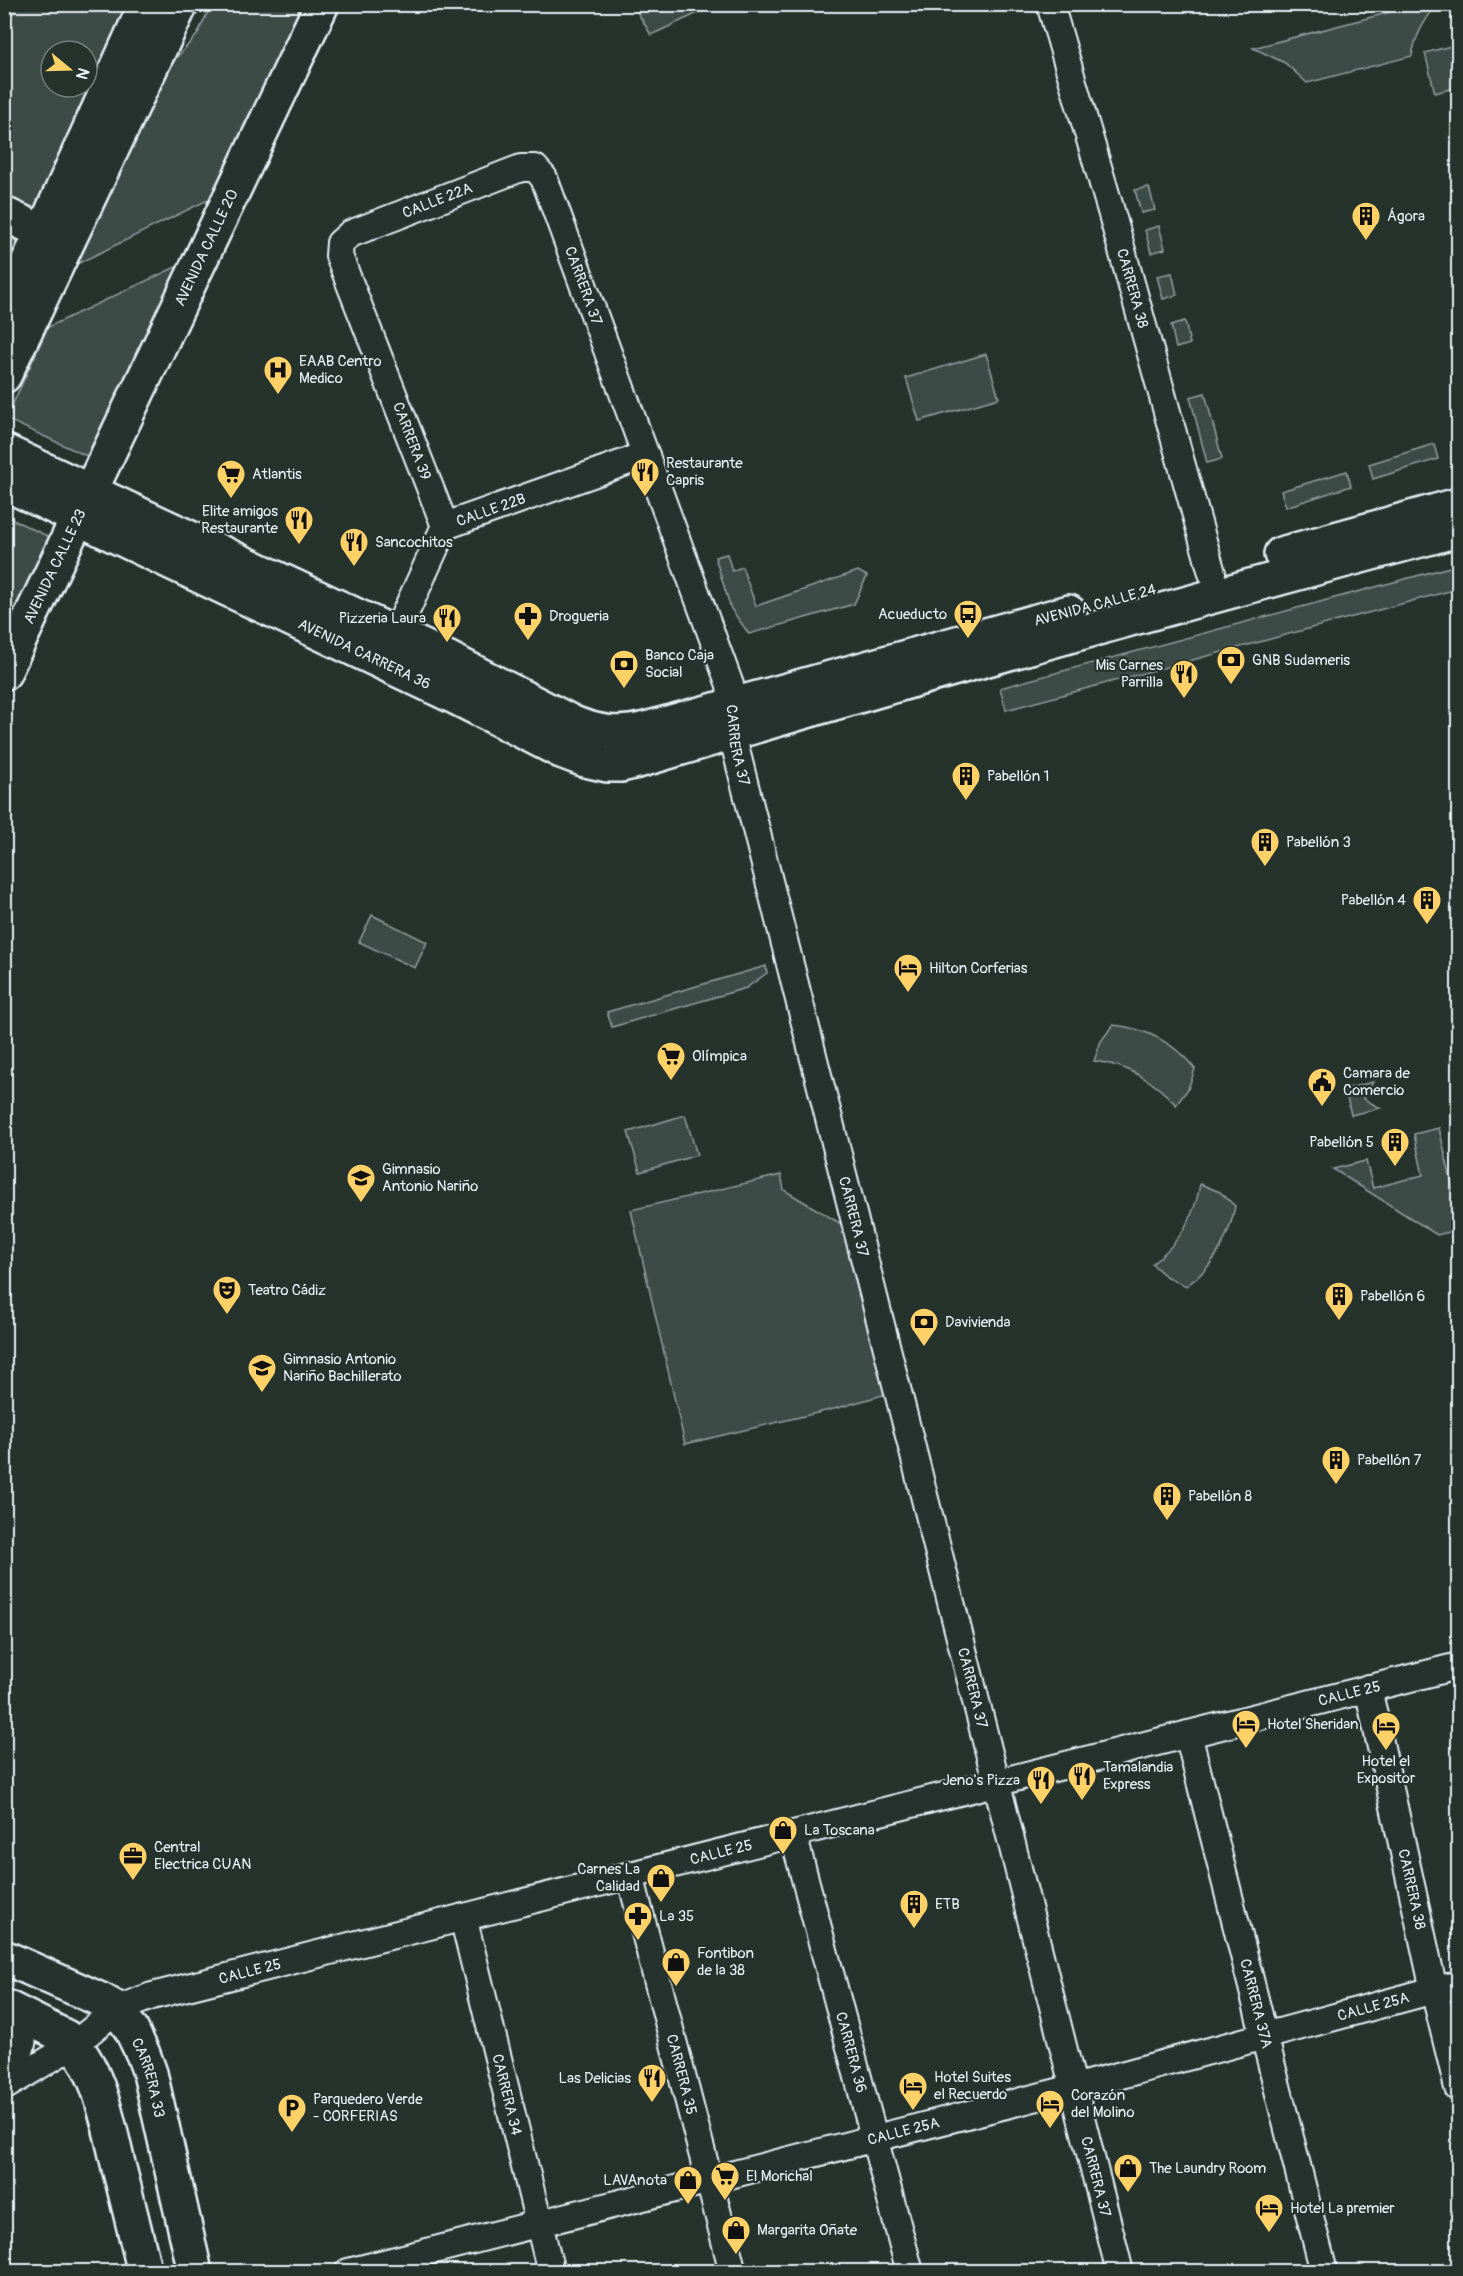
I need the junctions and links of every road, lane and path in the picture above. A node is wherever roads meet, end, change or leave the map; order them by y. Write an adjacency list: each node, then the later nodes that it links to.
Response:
1 (146, 4): 7 (main road)
2 (181, 4): 10 (main road)
3 (322, 4): 14 (main road, AVENIDA CALLE 20)
4 (1050, 4): 18 (street, CARRERA 38)
5 (544, 178): 8 (street, CALLE 22A); 12 (street, CARRERA 37)
6 (4, 214): 7 (main road)
7 (43, 232): 9 (main road)
8 (339, 256): 16 (street, CARRERA 39)
9 (4, 310)
10 (4, 376)
11 (4, 451): 14 (main road, AVENIDA CARRERA 36)
12 (646, 455): 16 (street, CALLE 22B); 22 (street, CARRERA 37)
13 (4, 483): 14 (main road, AVENIDA CARRERA 36)
14 (84, 504): 19 (main road, AVENIDA CARRERA 36); 20 (main road, AVENIDA CARRERA 36); 21 (main road, AVENIDA CALLE 23)
15 (1458, 505): 18 (main road, AVENIDA CALLE 24)
16 (445, 526): 19 (street, CALLE 22B)
17 (1458, 530): 22 (main road, AVENIDA CALLE 24)
18 (1212, 573): 22 (main road, AVENIDA CALLE 24)
19 (396, 634): 20 (street, CALLE 22B); 22 (main road, AVENIDA CARRERA 36)
20 (383, 663): 22 (main road, AVENIDA CARRERA 36)
21 (4, 673)
22 (733, 719): 26 (street, CARRERA 37)
23 (1458, 1666): 24 (street, CALLE 25)
24 (1368, 1688): 25 (street, CALLE 25); 32 (street, CARRERA 38)
25 (1188, 1734): 26 (street, CALLE 25); 34 (street, CARRERA 37A)
26 (995, 1783): 27 (street, CALLE 25); 38 (street, CARRERA 37)
27 (793, 1834): 28 (street, CALLE 25); 40 (street, CARRERA 36)
28 (630, 1875): 29 (street, CALLE 25); 41 (street, CARRERA 35)
29 (463, 1917): 33 (street, CALLE 25); 42 (street, CARRERA 34)
30 (8, 1983): 33 (main road); 35 (main road); 36 (street)
31 (1458, 1985): 32 (street, CALLE 25A)
32 (1434, 1990): 34 (street, CALLE 25A); 39 (street, CARRERA 38)
33 (117, 2009): 35 (street, CALLE 25); 45 (main road, CARRERA 33)
34 (1266, 2036): 38 (street, CALLE 25A); 51 (street, CARRERA 37A)
35 (75, 2044): 37 (street, CALLE 25); 44 (main road)
36 (4, 2078)
37 (4, 2087)
38 (1073, 2088): 40 (street, CALLE 25A); 50 (street, CARRERA 37)
39 (1458, 2088)
40 (874, 2138): 41 (street, CALLE 25A); 49 (street, CARRERA 36)
41 (709, 2180): 42 (street, CALLE 25A); 48 (street, CARRERA 35)
42 (539, 2223): 43 (street, CALLE 25A); 47 (street, CARRERA 34)
43 (374, 2268): 46 (street, CALLE 25A)
44 (145, 2271)
45 (195, 2271)
46 (348, 2271)
47 (551, 2271)
48 (733, 2271)
49 (910, 2271)
50 (1120, 2271)
51 (1324, 2271)

